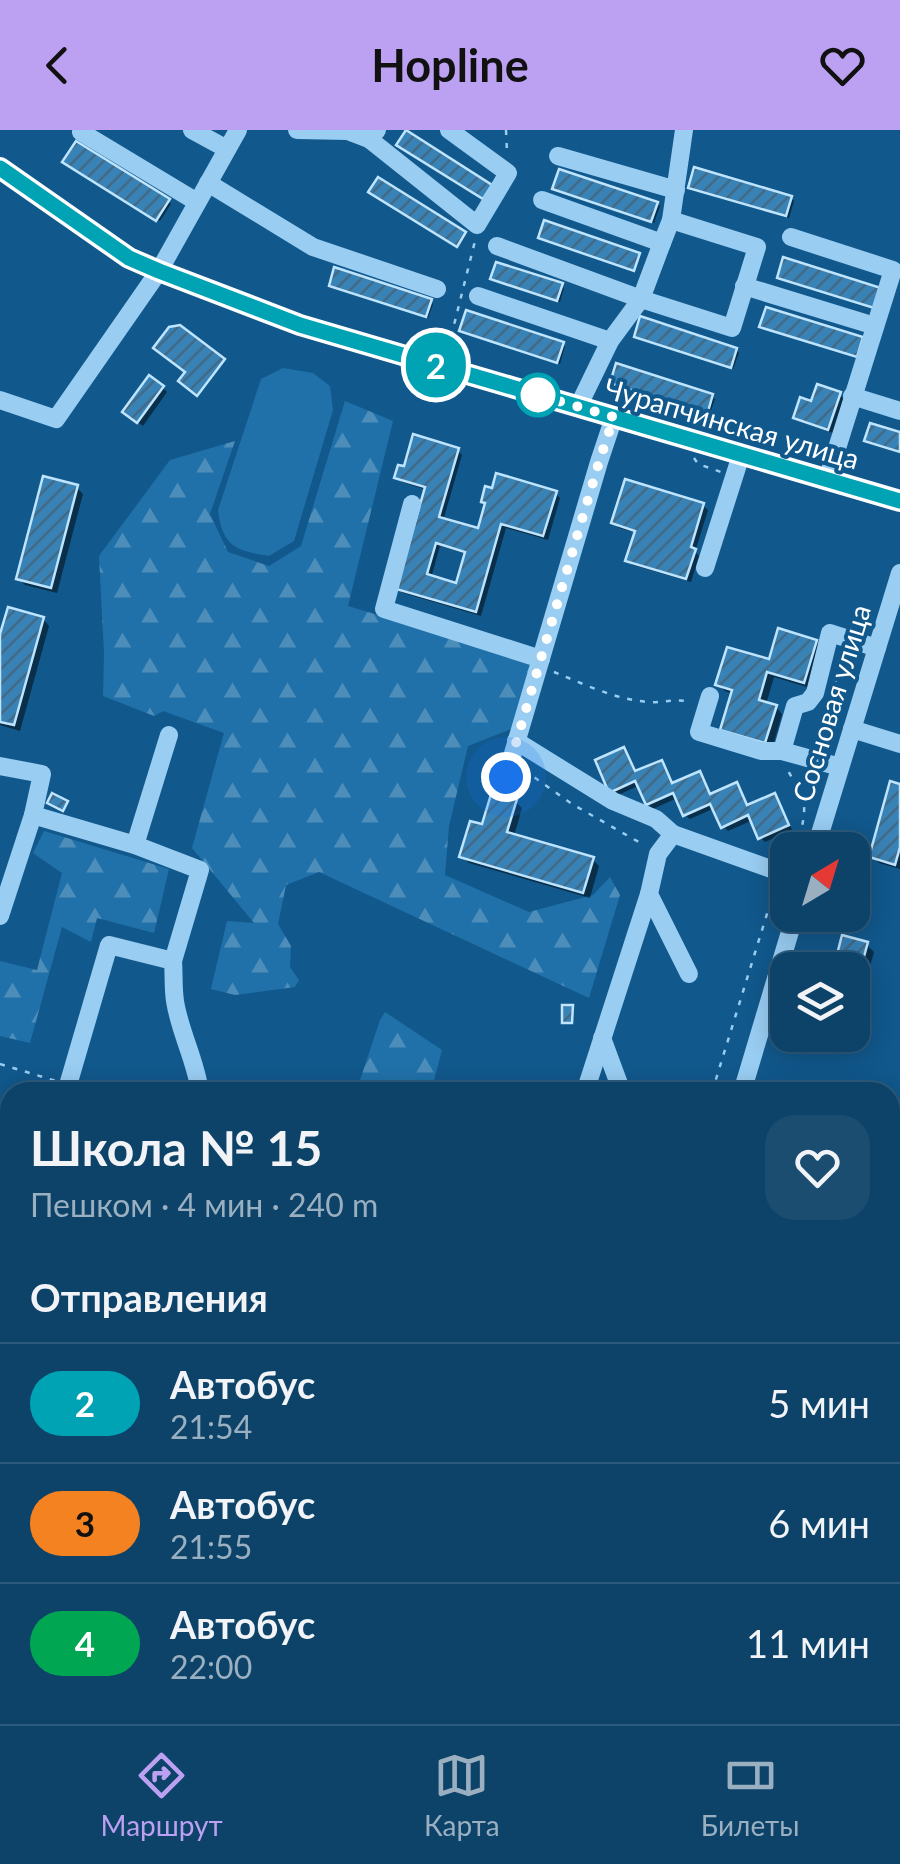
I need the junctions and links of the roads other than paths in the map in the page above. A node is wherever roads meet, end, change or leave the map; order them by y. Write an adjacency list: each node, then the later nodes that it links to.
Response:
1 (192, 130): 8 (street)
2 (238, 130): 8 (street)
3 (297, 130): 7 (street)
4 (449, 130): 7 (street)
5 (684, 130): 12 (street)
6 (81, 132): 14 (street)
7 (373, 134)
8 (227, 149): 11 (street)
9 (558, 156): 12 (street)
10 (0, 168): 19 (street, Чурапчинская улица)
11 (208, 183): 14 (street); 21 (street)
12 (676, 190): 15 (street)
13 (542, 200): 17 (street)
14 (197, 202): 19 (street)
15 (671, 220): 17 (street); 20 (street)
16 (790, 238): 24 (street)
17 (662, 243): 23 (street)
18 (497, 246): 23 (street)
19 (159, 271): 27 (street); 28 (street, Чурапчинская улица)
20 (744, 286): 23 (street); 24 (street)
21 (437, 289)
22 (478, 296): 25 (street)
23 (640, 300): 25 (street)
24 (875, 326): 26 (street)
25 (610, 341): 28 (street)
26 (852, 396): 29 (street); 32 (street)
27 (1, 403)
28 (578, 406): 30 (street, Чурапчинская улица)
29 (900, 410)
30 (614, 417): 31 (street, Чурапчинская улица); 38 (street)
31 (742, 454): 32 (street, Чурапчинская улица); 35 (street)
32 (827, 480): 33 (street, Чурапчинская улица)
33 (900, 501)
34 (412, 504): 38 (street)
35 (706, 568)
36 (900, 573): 37 (street, Сосновая улица)
37 (877, 648): 40 (street, Сосновая улица); 44 (street)
38 (540, 662): 42 (street)
39 (708, 702): 44 (street)
40 (852, 729): 43 (street); 46 (street, Сосновая улица)
41 (169, 735): 51 (street)
42 (516, 741): 47 (street); 50 (street)
43 (900, 744)
44 (782, 752): 46 (street)
45 (0, 766): 48 (street)
46 (840, 767): 49 (street, Сосновая улица)
47 (515, 774)
48 (32, 815): 51 (street); 54 (street)
49 (820, 832)
50 (674, 834): 52 (street); 53 (street)
51 (135, 845): 56 (street)
52 (770, 869)
53 (649, 894): 57 (street); 58 (street)
54 (0, 916)
55 (790, 932): 63 (street)
56 (173, 961): 59 (street); 60 (street)
57 (689, 974)
58 (602, 1038): 61 (street); 62 (street)
59 (69, 1082)
60 (199, 1082)
61 (588, 1082)
62 (618, 1082)
63 (745, 1082)

